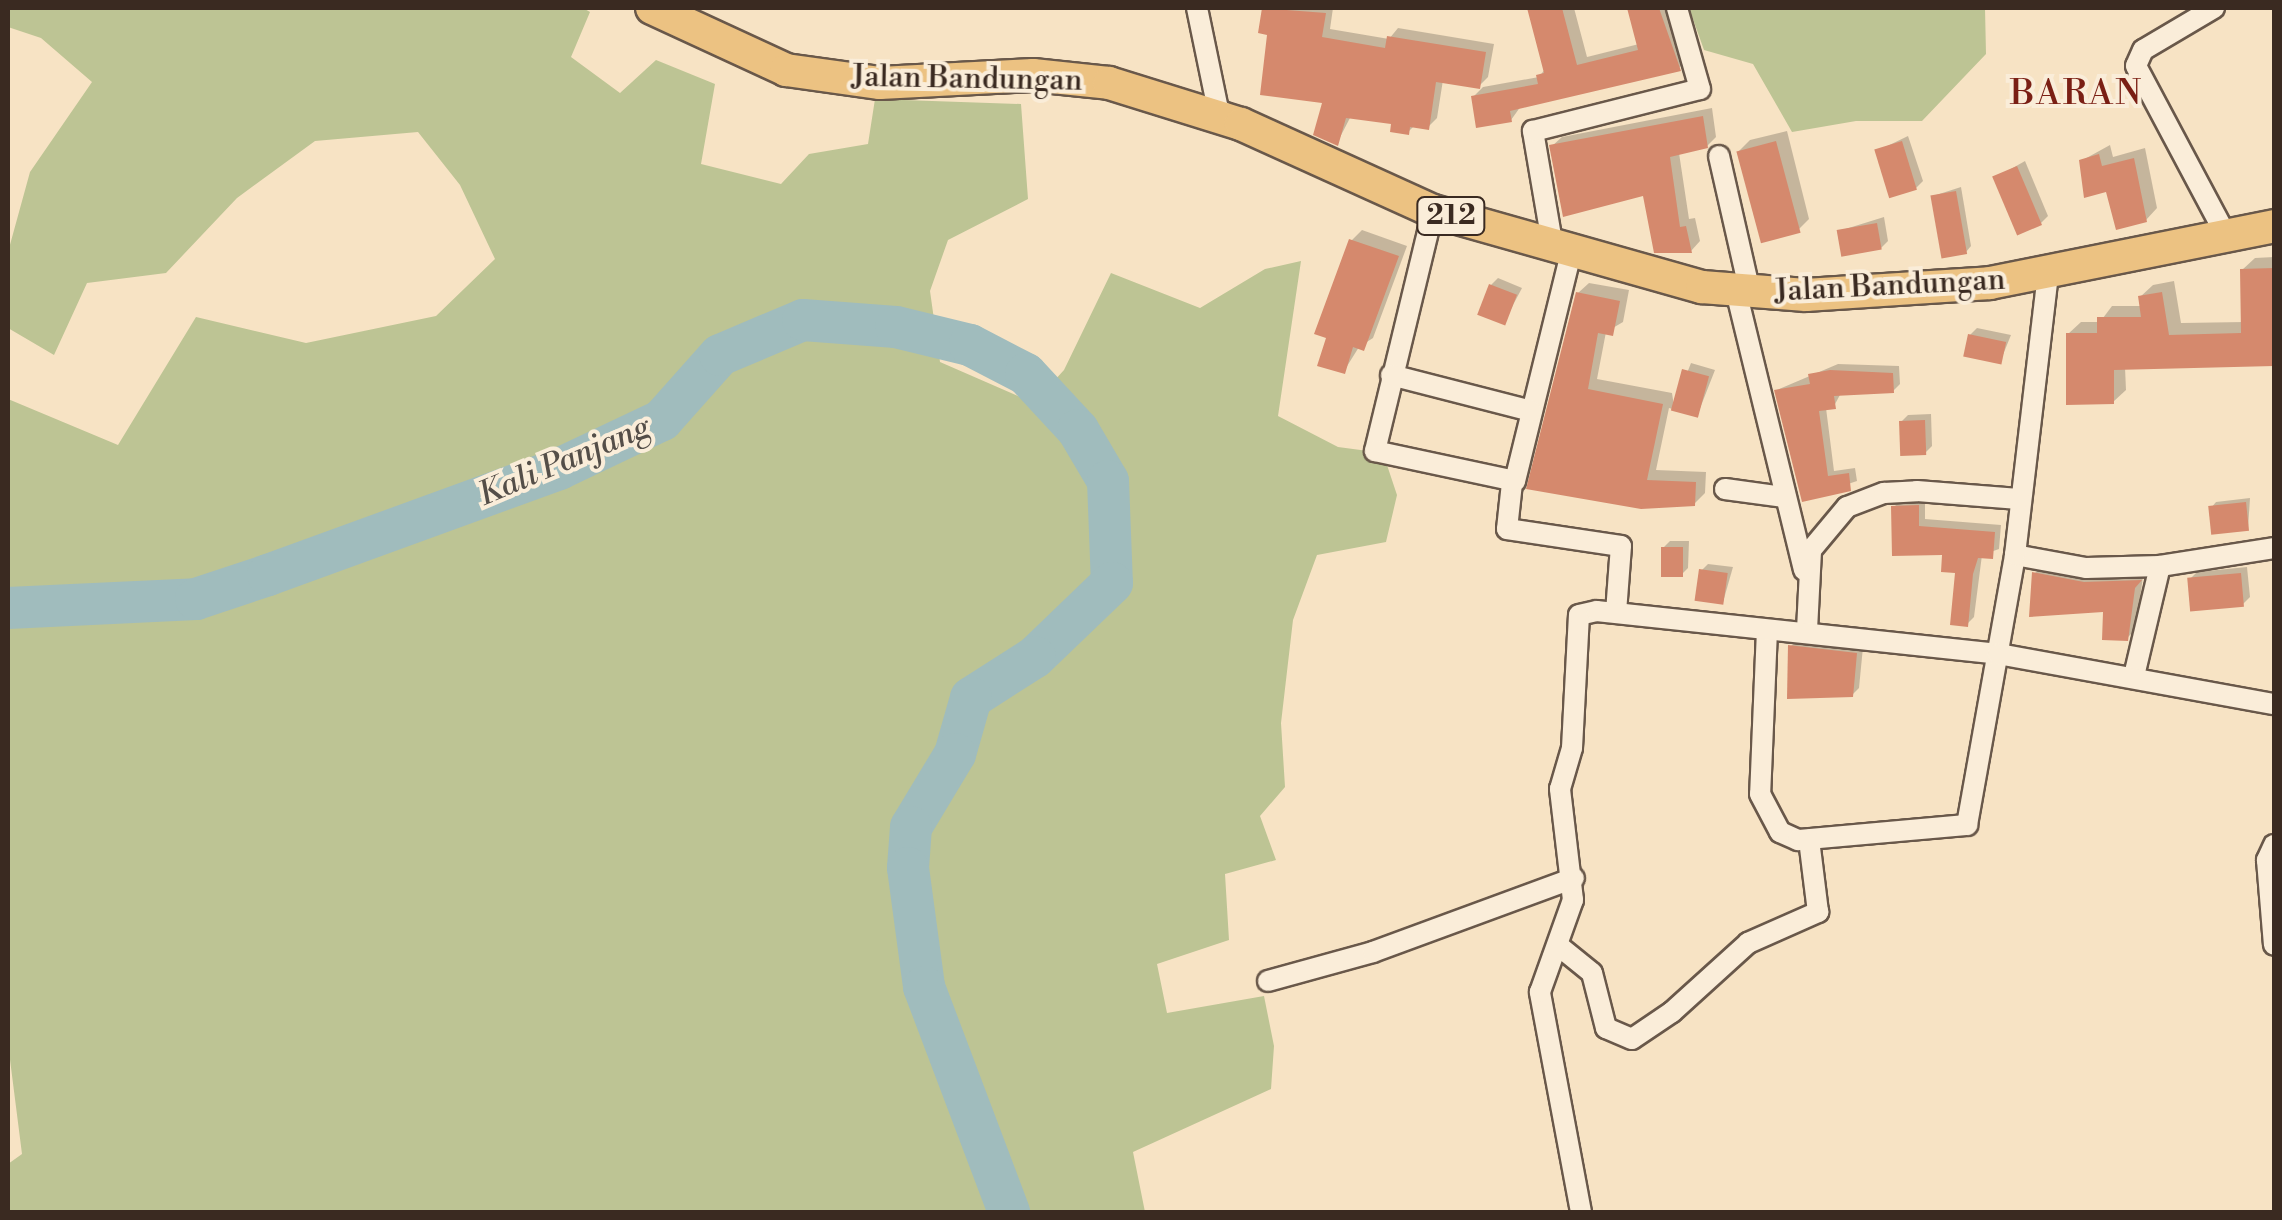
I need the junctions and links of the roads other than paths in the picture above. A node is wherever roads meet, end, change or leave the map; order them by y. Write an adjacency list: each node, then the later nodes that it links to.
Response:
1 (652, 8): 5 (main road, Jalan Bandungan / 212)
2 (1197, 8): 5 (street)
3 (1677, 8): 10 (street)
4 (2214, 8): 9 (street)
5 (1240, 124): 7 (main road, Jalan Bandungan / 212)
6 (1719, 156): 12 (street)
7 (1433, 211): 10 (main road, Jalan Bandungan / 212); 13 (street)
8 (2274, 226): 9 (main road, Jalan Bandungan / 212)
9 (2227, 237): 11 (main road, Jalan Bandungan / 212)
10 (1562, 250): 12 (main road, Jalan Bandungan / 212); 14 (street)
11 (2048, 274): 12 (main road, Jalan Bandungan / 212); 18 (street)
12 (1743, 291): 17 (street)
13 (1391, 376): 14 (street); 15 (street)
14 (1531, 411): 15 (street)
15 (1512, 484): 23 (street)
16 (1725, 490): 17 (street)
17 (1784, 496): 22 (street)
18 (2019, 499): 20 (street); 22 (street)
19 (2274, 548): 21 (street)
20 (2015, 555): 21 (street); 26 (street)
21 (2160, 566): 27 (street)
22 (1805, 573): 25 (street)
23 (1616, 612): 24 (street); 31 (street)
24 (1767, 630): 25 (street); 29 (street)
25 (1807, 630): 26 (street)
26 (1998, 654): 27 (street); 29 (street)
27 (2134, 676): 28 (street)
28 (2274, 704)
29 (1809, 840): 33 (street)
30 (2274, 844): 32 (street)
31 (1574, 878): 33 (street); 34 (street)
32 (2274, 946)
33 (1560, 948): 35 (street)
34 (1268, 981)
35 (1581, 1212)

